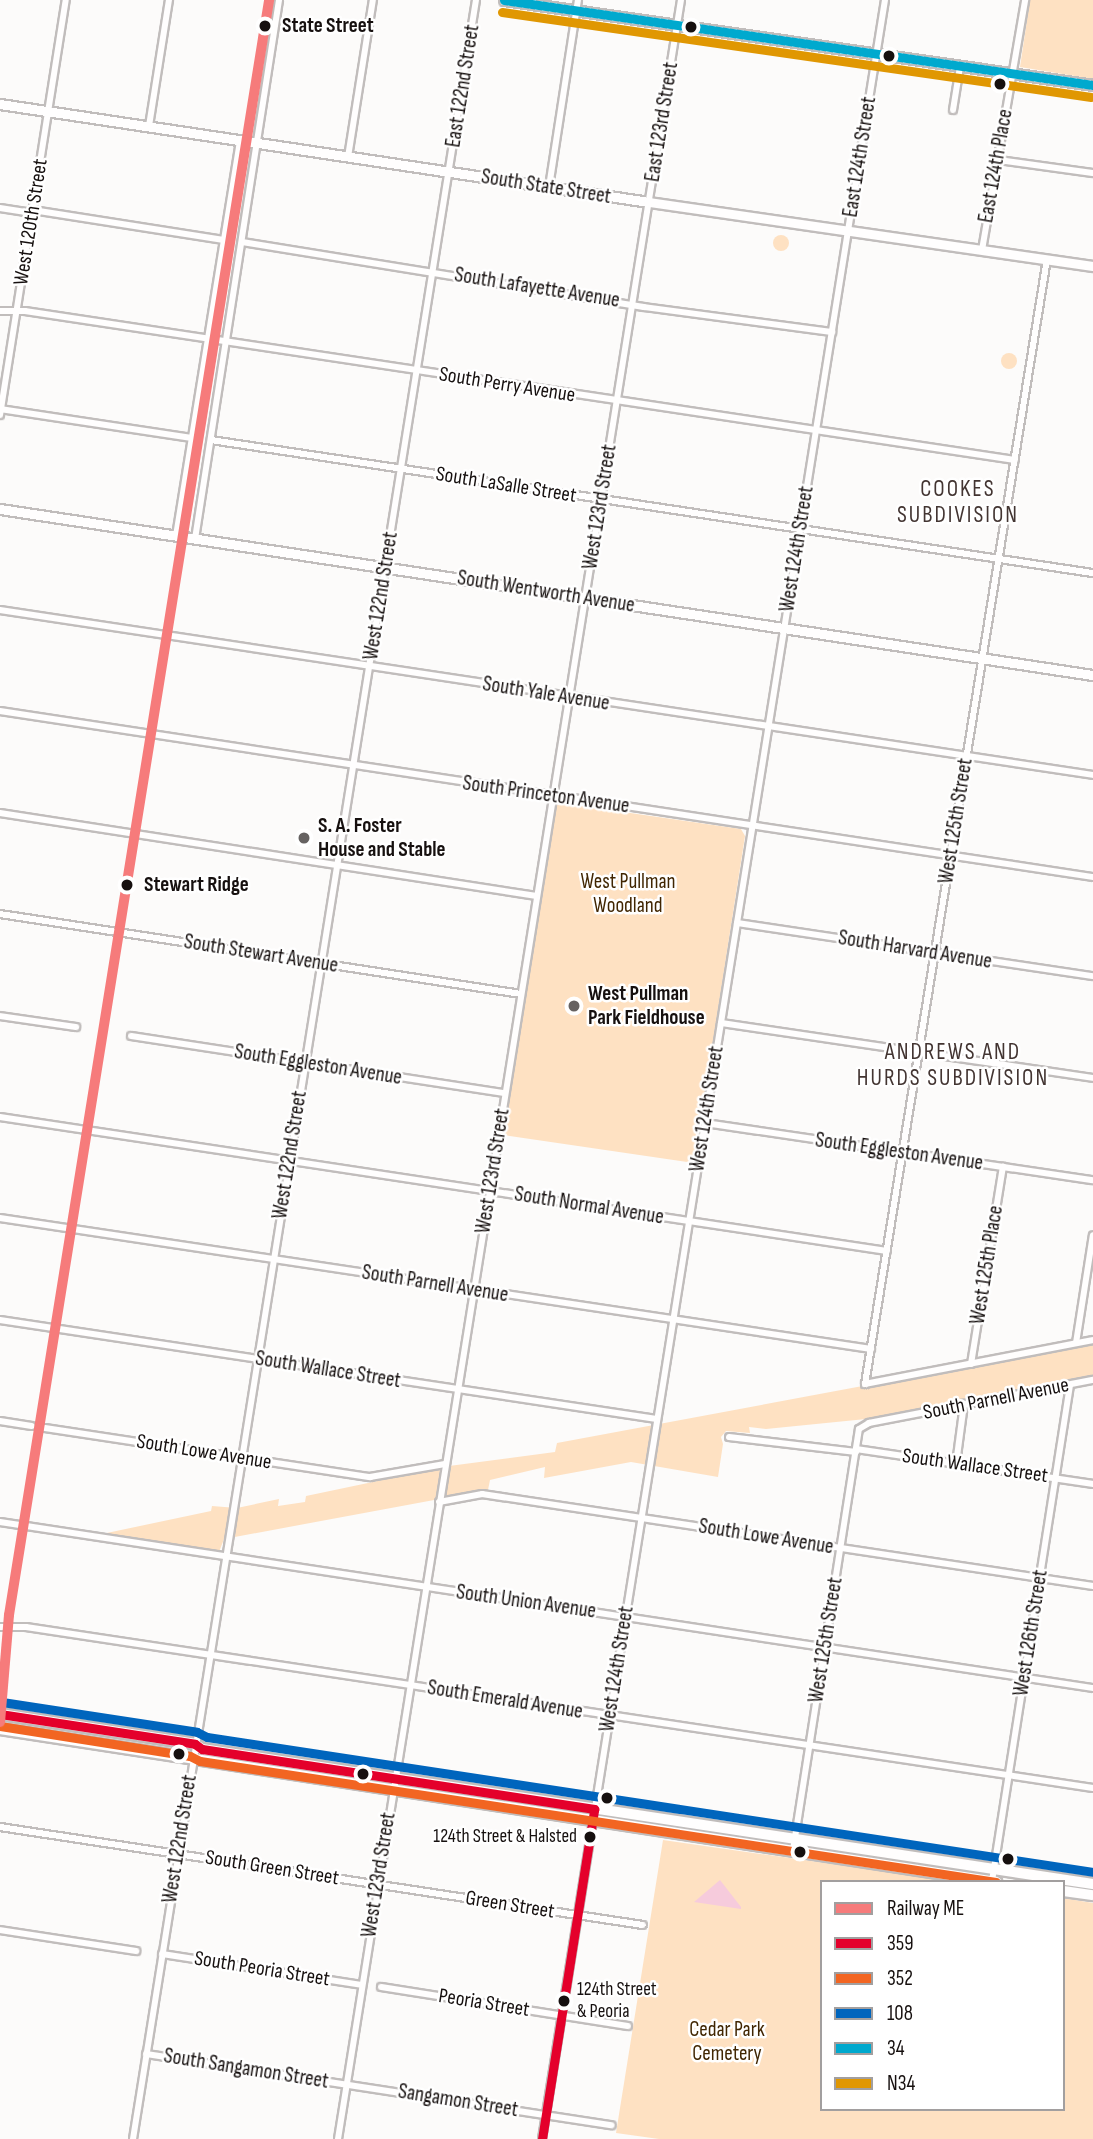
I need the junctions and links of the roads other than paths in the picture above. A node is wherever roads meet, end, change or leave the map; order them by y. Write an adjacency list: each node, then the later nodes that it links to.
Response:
1 (66, 0): 19 (street, West 120th Street)
2 (169, 0): 20 (street)
3 (279, 0): 22 (street)
4 (373, 0): 23 (street)
5 (476, 0): 25 (street, East 122nd Street)
6 (504, 0): 11 (street)
7 (578, 0): 11 (street)
8 (681, 0): 12 (street, East 123rd Street)
9 (885, 0): 13 (street, East 124th Street)
10 (1025, 0): 15 (street, East 124th Place)
11 (576, 11): 12 (street); 27 (street)
12 (677, 27): 13 (street); 28 (street, East 123rd Street)
13 (876, 55): 14 (street); 31 (street, East 124th Street)
14 (960, 67): 15 (street); 18 (street)
15 (1012, 74): 16 (street); 24 (street, East 124th Place)
16 (1093, 85)
17 (0, 104): 19 (street, South State Street)
18 (953, 110)
19 (49, 111): 20 (street, South State Street); 30 (street, West 120th Street)
20 (149, 126): 21 (street, South State Street)
21 (240, 140): 22 (street, South State Street); 32 (street)
22 (258, 143): 23 (street, South State Street); 33 (street)
23 (348, 157): 25 (street, South State Street)
24 (998, 160): 26 (street); 34 (street, East 124th Place)
25 (449, 172): 27 (street, South State Street); 37 (street, West 122nd Street)
26 (1093, 173)
27 (549, 187): 28 (street, South State Street)
28 (649, 202): 31 (street, South State Street); 38 (street, West 123rd Street)
29 (0, 208): 30 (street)
30 (33, 212): 32 (street); 40 (street, West 120th Street)
31 (849, 232): 34 (street, South State Street); 41 (street, West 124th Street)
32 (223, 240): 42 (street)
33 (242, 242): 37 (street, South Lafayette Avenue); 43 (street)
34 (982, 250): 35 (street, South State Street)
35 (1047, 259): 36 (street, South State Street); 51 (street, West 125th Street)
36 (1093, 265)
37 (433, 272): 38 (street, South Lafayette Avenue); 44 (street, West 122nd Street)
38 (633, 303): 41 (street, South Lafayette Avenue); 45 (street, West 123rd Street)
39 (0, 311): 40 (street, South Perry Avenue)
40 (17, 311): 42 (street, South Perry Avenue); 46 (street, West 120th Street)
41 (832, 332): 48 (street, West 124th Street)
42 (208, 338): 43 (street, South Perry Avenue); 49 (street)
43 (226, 341): 44 (street, South Perry Avenue); 50 (street)
44 (417, 370): 45 (street, South Perry Avenue); 52 (street, West 122nd Street)
45 (617, 402): 48 (street, South Perry Avenue); 53 (street, West 123rd Street)
46 (0, 410): 47 (street, West 120th Street); 49 (street)
47 (0, 415)
48 (816, 431): 51 (street, South Perry Avenue); 55 (street, West 124th Street)
49 (192, 438): 56 (street)
50 (211, 440): 52 (street, South LaSalle Street); 57 (street)
51 (1015, 460): 58 (street, West 125th Street)
52 (401, 469): 53 (street, South LaSalle Street); 59 (street, West 122nd Street)
53 (601, 499): 55 (street, South LaSalle Street); 61 (street, West 123rd Street)
54 (0, 509): 56 (street, South Wentworth Avenue)
55 (801, 529): 58 (street, South LaSalle Street); 63 (street, West 124th Street)
56 (176, 536): 57 (street, South Wentworth Avenue)
57 (195, 539): 59 (street, South Wentworth Avenue)
58 (998, 559): 60 (street, South LaSalle Street); 64 (street, West 125th Street)
59 (385, 568): 61 (street, South Wentworth Avenue); 65 (street, West 122nd Street)
60 (1093, 573)
61 (585, 598): 63 (street, South Wentworth Avenue); 67 (street, West 123rd Street)
62 (0, 610): 65 (street, South Yale Avenue)
63 (785, 628): 64 (street, South Wentworth Avenue); 69 (street, West 124th Street)
64 (982, 658): 66 (street, South Wentworth Avenue); 70 (street, West 125th Street)
65 (369, 667): 67 (street, South Yale Avenue); 71 (street, West 122nd Street)
66 (1093, 675)
67 (569, 698): 69 (street, South Yale Avenue); 73 (street, West 123rd Street)
68 (0, 711): 71 (street, South Princeton Avenue)
69 (769, 728): 70 (street, South Yale Avenue); 75 (street, West 124th Street)
70 (966, 755): 72 (street, South Yale Avenue); 76 (street, West 125th Street)
71 (353, 766): 73 (street, South Princeton Avenue); 77 (street, West 122nd Street)
72 (1093, 775)
73 (553, 797): 75 (street, South Princeton Avenue); 79 (street, West 123rd Street)
74 (0, 813): 77 (street)
75 (753, 825): 76 (street, South Princeton Avenue); 81 (street, West 124th Street)
76 (950, 855): 78 (street, South Princeton Avenue); 82 (street, West 125th Street)
77 (337, 865): 79 (street); 83 (street, West 122nd Street)
78 (1093, 877)
79 (537, 896): 85 (street, West 123rd Street)
80 (0, 914): 83 (street, South Stewart Avenue)
81 (737, 923): 82 (street, South Harvard Avenue); 87 (street, West 124th Street)
82 (934, 953): 84 (street, South Harvard Avenue); 90 (street, West 125th Street)
83 (321, 964): 85 (street, South Stewart Avenue); 91 (street, West 122nd Street)
84 (1093, 976)
85 (521, 994): 93 (street, West 123rd Street)
86 (0, 1016): 88 (street)
87 (721, 1023): 90 (street); 95 (street, West 124th Street)
88 (76, 1027)
89 (131, 1036): 91 (street, South Eggleston Avenue)
90 (918, 1052): 92 (street); 96 (street, West 125th Street)
91 (305, 1063): 93 (street, South Eggleston Avenue); 97 (street, West 122nd Street)
92 (1093, 1078)
93 (505, 1093): 100 (street, West 123rd Street)
94 (0, 1117): 97 (street, South Normal Avenue)
95 (705, 1123): 96 (street, South Eggleston Avenue); 102 (street, West 124th Street)
96 (902, 1152): 98 (street, South Eggleston Avenue); 104 (street, West 125th Street)
97 (289, 1162): 100 (street, South Normal Avenue); 105 (street, West 122nd Street)
98 (1003, 1167): 99 (street, South Eggleston Avenue); 113 (street, West 125th Place)
99 (1093, 1180)
100 (489, 1191): 102 (street, South Normal Avenue); 106 (street, West 123rd Street)
101 (0, 1218): 105 (street, South Parnell Avenue)
102 (689, 1222): 104 (street, South Normal Avenue); 108 (street, West 124th Street)
103 (1093, 1235): 110 (street)
104 (887, 1251): 111 (street, West 125th Street)
105 (273, 1260): 106 (street, South Parnell Avenue); 112 (street, West 122nd Street)
106 (473, 1289): 108 (street, South Parnell Avenue); 117 (street, West 123rd Street)
107 (0, 1320): 112 (street, South Wallace Street)
108 (673, 1320): 111 (street, South Parnell Avenue); 119 (street, West 124th Street)
109 (1093, 1340): 110 (street, South Parnell Avenue)
110 (1076, 1343): 113 (street, South Parnell Avenue)
111 (871, 1349): 115 (street, West 125th Street)
112 (257, 1359): 117 (street, South Wallace Street); 126 (street, West 122nd Street)
113 (971, 1364): 115 (street, South Parnell Avenue)
114 (1093, 1380): 116 (street, South Parnell Avenue)
115 (865, 1384)
116 (1070, 1384): 118 (street, South Parnell Avenue); 129 (street, West 126th Street)
117 (457, 1390): 119 (street, South Wallace Street); 127 (street, West 123rd Street)
118 (964, 1404): 123 (street, South Parnell Avenue); 128 (street)
119 (657, 1419): 132 (street, West 124th Street)
120 (0, 1421): 121 (street)
121 (32, 1426)
122 (45, 1428): 126 (street, South Lowe Avenue)
123 (859, 1429): 125 (street, West 125th Street)
124 (729, 1437): 125 (street, South Wallace Street)
125 (856, 1450): 128 (street, South Wallace Street); 134 (street, West 125th Street)
126 (241, 1458): 127 (street, South Lowe Avenue); 135 (street, West 122nd Street)
127 (445, 1464): 131 (street, West 123rd Street)
128 (956, 1464): 129 (street, South Wallace Street)
129 (1055, 1478): 130 (street, South Wallace Street); 136 (street, West 126th Street)
130 (1093, 1484)
131 (439, 1502): 132 (street, South Lowe Avenue); 138 (street, West 123rd Street)
132 (641, 1518): 134 (street, South Lowe Avenue); 139 (street, West 124th Street)
133 (0, 1522): 135 (street, South Union Avenue)
134 (841, 1548): 136 (street, South Lowe Avenue); 141 (street, West 125th Street)
135 (225, 1556): 138 (street, South Union Avenue); 142 (street, West 122nd Street)
136 (1040, 1578): 137 (street, South Lowe Avenue); 143 (street, West 126th Street)
137 (1093, 1586)
138 (425, 1587): 139 (street, South Union Avenue); 144 (street, West 123rd Street)
139 (625, 1617): 141 (street, South Union Avenue); 147 (street, West 124th Street)
140 (0, 1627): 142 (street, South Emerald Avenue)
141 (825, 1647): 143 (street, South Union Avenue); 150 (street, West 125th Street)
142 (209, 1655): 144 (street, South Emerald Avenue); 149 (street, West 122nd Street)
143 (1024, 1677): 145 (street, South Union Avenue); 152 (street, West 126th Street)
144 (409, 1685): 147 (street, South Emerald Avenue); 153 (street, West 123rd Street)
145 (1093, 1688)
146 (0, 1714): 149 (main road)
147 (609, 1716): 150 (street, South Emerald Avenue); 156 (street, West 124th Street)
148 (0, 1729): 151 (main road)
149 (195, 1744): 151 (street, West 122nd Street); 153 (main road)
150 (809, 1746): 152 (street, South Emerald Avenue); 159 (street, West 125th Street)
151 (192, 1758): 155 (main road); 161 (street, West 122nd Street)
152 (1009, 1776): 154 (street, South Emerald Avenue); 162 (street, West 126th Street)
153 (394, 1778): 155 (street, West 123rd Street); 156 (main road)
154 (1093, 1788)
155 (393, 1790): 157 (main road); 165 (street, West 123rd Street)
156 (594, 1809): 157 (street, West 124th Street); 159 (main road)
157 (592, 1820): 160 (main road); 169 (street, West 124th Street)
158 (0, 1827): 161 (street, South Green Street)
159 (794, 1839): 160 (street, West 125th Street); 162 (main road)
160 (793, 1850): 163 (main road)
161 (178, 1853): 165 (street, South Green Street); 173 (street, West 122nd Street)
162 (994, 1869): 164 (street, West 126th Street); 166 (main road)
163 (981, 1880)
164 (994, 1880)
165 (378, 1884): 169 (street, Green Street); 174 (street, West 123rd Street)
166 (1093, 1884)
167 (1065, 1891): 168 (main road)
168 (1093, 1895)
169 (578, 1915): 170 (street, Green Street); 176 (street, West 124th Street)
170 (643, 1925)
171 (0, 1930): 172 (street)
172 (136, 1951)
173 (162, 1954): 174 (street, South Peoria Street); 178 (street, West 122nd Street)
174 (362, 1985): 179 (street, West 123rd Street)
175 (381, 1987): 176 (street, Peoria Street)
176 (562, 2015): 177 (street, Peoria Street); 180 (street, West 124th Street)
177 (628, 2026)
178 (146, 2054): 179 (street, South Sangamon Street); 182 (street, West 122nd Street)
179 (346, 2084): 180 (street, Sangamon Street); 183 (street, West 123rd Street)
180 (546, 2115): 181 (street, Sangamon Street); 184 (street, West 124th Street)
181 (612, 2125)
182 (133, 2139)
183 (338, 2139)
184 (542, 2139)

